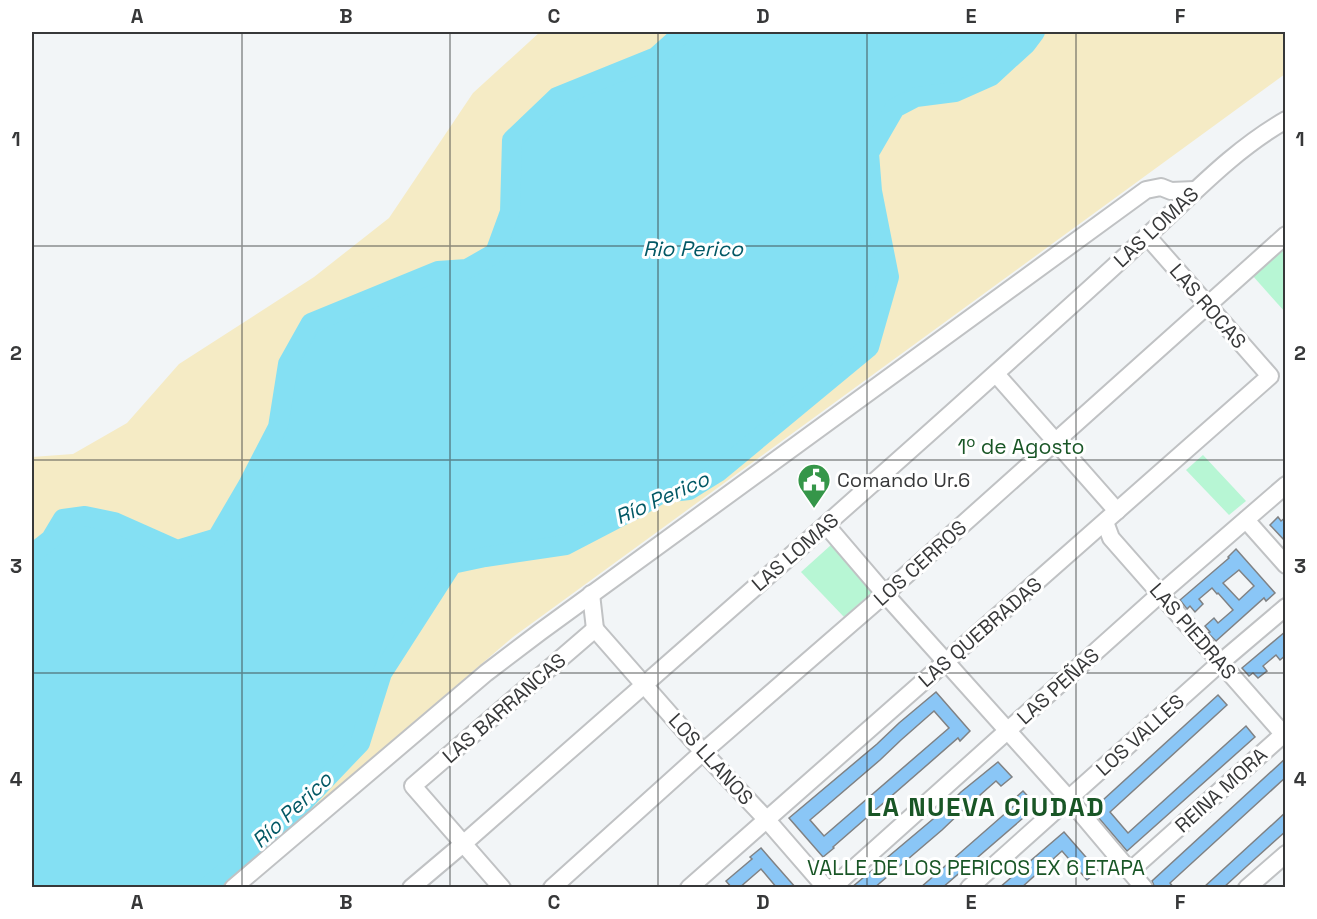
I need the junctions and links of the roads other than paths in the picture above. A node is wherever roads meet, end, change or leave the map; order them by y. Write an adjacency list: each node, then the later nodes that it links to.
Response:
1 (1286, 120): 2 (street, LAS LOMAS)
2 (1195, 190): 4 (street, LAS LOMAS); 14 (street)
3 (1286, 235): 5 (street, LOS CERROS)
4 (1147, 236): 5 (street, LAS ROCAS); 6 (street, LAS LOMAS)
5 (1207, 305): 7 (street, LAS ROCAS); 8 (street, LOS CERROS)
6 (996, 374): 8 (street, LAS PIEDRAS); 12 (street, LAS LOMAS)
7 (1270, 376): 10 (street, LAS QUEBRADAS)
8 (1055, 441): 10 (street, LAS PIEDRAS); 15 (street, LOS CERROS)
9 (1286, 485): 11 (street, LAS PEÑAS)
10 (1111, 517): 16 (street, LAS PIEDRAS); 19 (street, LAS QUEBRADAS)
11 (1246, 520): 13 (street); 16 (street, LAS PEÑAS)
12 (826, 525): 15 (street); 21 (street, LAS LOMAS)
13 (1286, 564)
14 (591, 594): 18 (street); 30 (street)
15 (885, 594): 19 (street); 24 (street, LOS CERROS)
16 (1160, 594): 20 (street, LAS PIEDRAS); 22 (street, LAS PEÑAS)
17 (1286, 607): 20 (street, LOS VALLES)
18 (596, 629): 21 (street, LOS LLANOS); 27 (street, LAS BARRANCAS)
19 (946, 661): 22 (street); 26 (street, LAS QUEBRADAS)
20 (1220, 663): 23 (street, LAS PIEDRAS); 25 (street, LOS VALLES)
21 (644, 685): 24 (street, LOS LLANOS); 27 (street, LAS LOMAS)
22 (1008, 731): 25 (street); 36 (street, LAS PEÑAS)
23 (1285, 734): 29 (street, REINA MORA)
24 (703, 752): 26 (street, LOS LLANOS); 33 (street, LOS CERROS)
25 (1069, 799): 29 (street); 37 (street, LOS VALLES)
26 (767, 820): 34 (street, LAS QUEBRADAS); 35 (street, LOS LLANOS)
27 (464, 844): 31 (street, LAS LOMAS); 32 (street)
28 (1286, 854): 39 (street)
29 (1130, 871): 38 (street)
30 (233, 888)
31 (411, 888)
32 (502, 888)
33 (552, 888)
34 (689, 888)
35 (826, 888)
36 (832, 888)
37 (969, 888)
38 (1144, 888)
39 (1247, 888)

